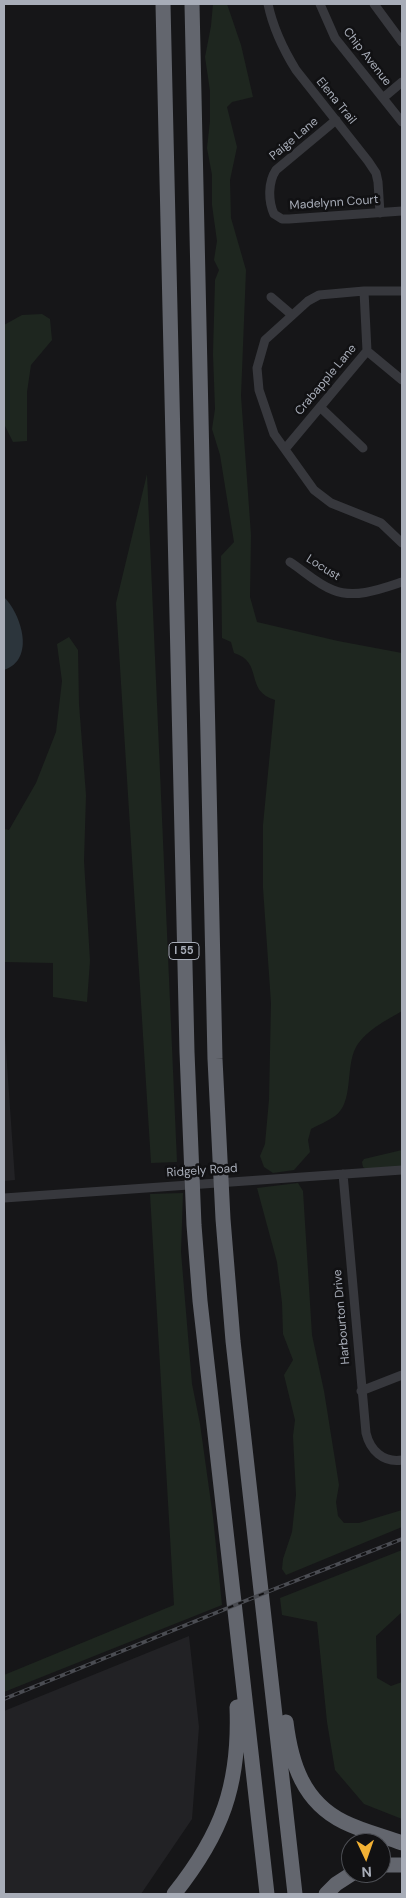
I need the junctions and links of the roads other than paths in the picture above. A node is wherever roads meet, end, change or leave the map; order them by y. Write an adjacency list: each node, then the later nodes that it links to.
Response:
1 (163, 4): 33 (highway, I 55)
2 (192, 4): 32 (highway, I 55)
3 (268, 4): 9 (street, Elena Trail)
4 (320, 4): 8 (street, Chip Avenue)
5 (374, 4): 6 (street)
6 (402, 42)
7 (402, 82): 8 (street)
8 (383, 98): 10 (street, Chip Avenue)
9 (336, 120): 11 (street, Paige Lane); 13 (street, Elena Trail)
10 (402, 122)
11 (272, 210): 13 (street, Madelynn Court)
12 (402, 212): 13 (street, Madelynn Court)
13 (380, 213)
14 (364, 291): 15 (street); 17 (street); 18 (street, Crabapple Lane)
15 (402, 291)
16 (271, 297): 17 (street)
17 (292, 315): 21 (street)
18 (367, 351): 19 (street); 20 (street, Crabapple Lane)
19 (402, 380)
20 (320, 407): 21 (street, Crabapple Lane); 22 (street)
21 (285, 448): 23 (street)
22 (363, 448)
23 (402, 543)
24 (290, 562): 25 (street, Locust)
25 (402, 582)
26 (402, 1170): 27 (street, Ridgely Road)
27 (343, 1174): 28 (street, Ridgely Road); 30 (street, Harbourton Drive)
28 (4, 1198)
29 (402, 1375): 30 (street)
30 (361, 1391): 31 (street, Harbourton Drive)
31 (402, 1460)
32 (253, 1508): 34 (highway); 38 (highway, I 55)
33 (235, 1621): 36 (highway); 37 (highway, I 55)
34 (402, 1844)
35 (341, 1881): 39 (highway)
36 (174, 1894)
37 (267, 1894)
38 (295, 1894)
39 (326, 1894)

